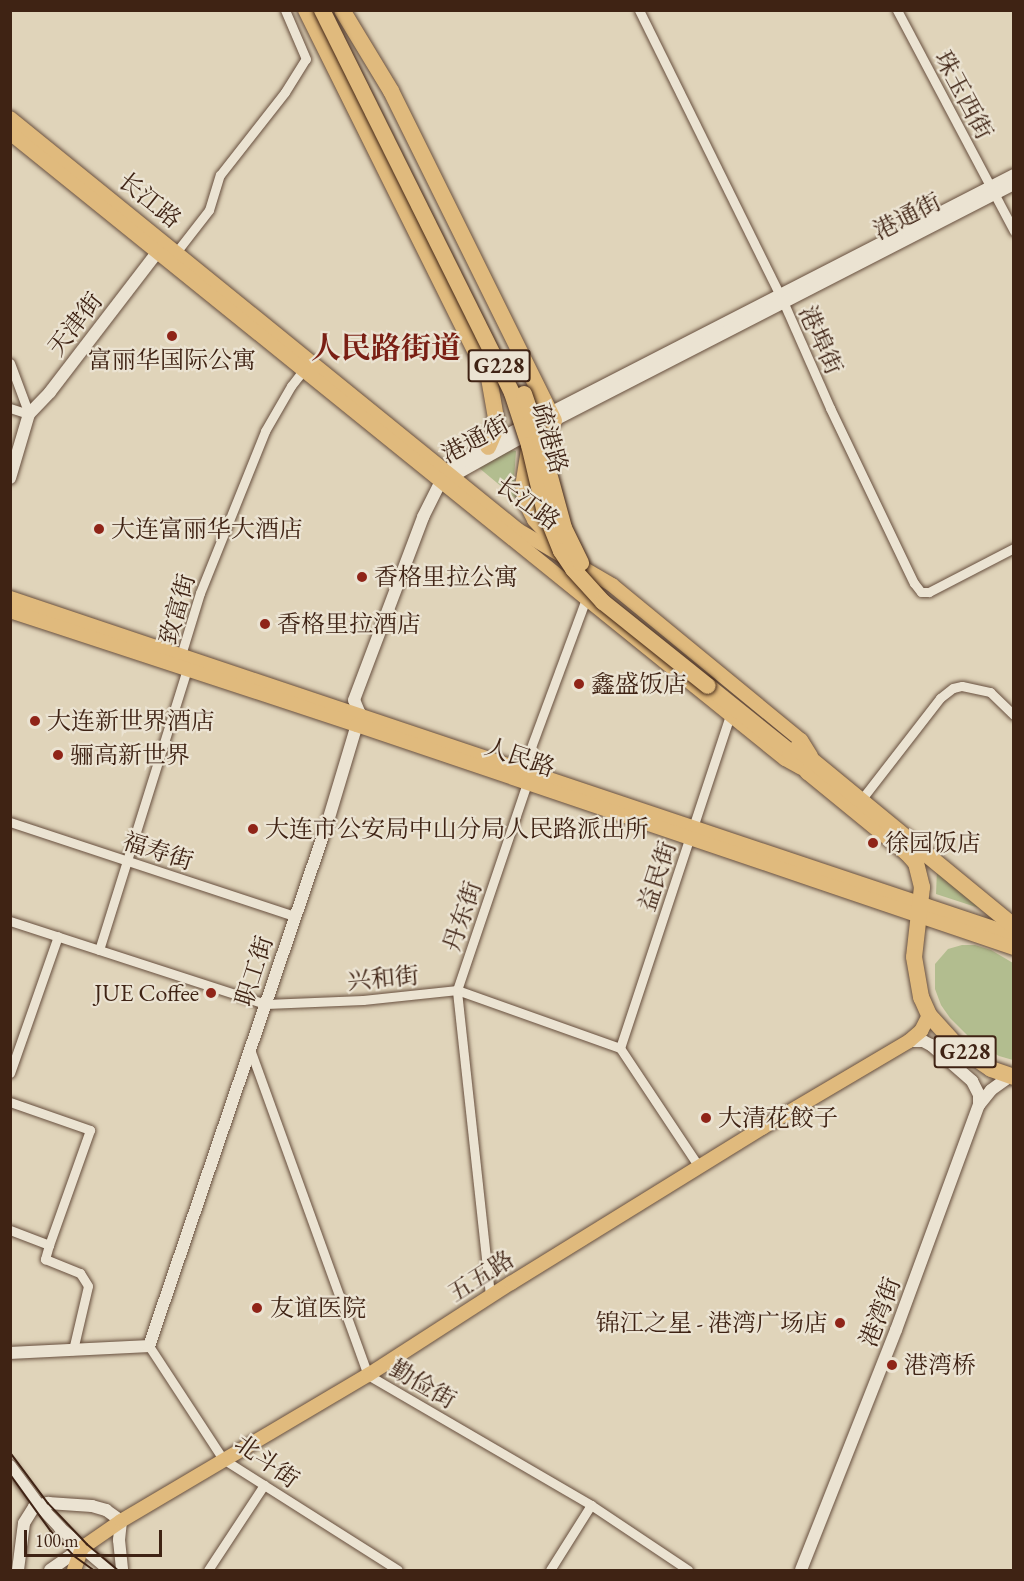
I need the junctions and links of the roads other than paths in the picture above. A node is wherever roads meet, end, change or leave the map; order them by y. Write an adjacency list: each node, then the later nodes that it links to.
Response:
1 (285, 10): 15 (street)
2 (306, 10): 22 (highway)
3 (322, 10): 32 (highway, 疏港路 / G228, bridge)
4 (334, 10): 32 (highway, 疏港路 / G228, bridge)
5 (342, 10): 21 (highway)
6 (639, 10): 16 (street, 港埠街)
7 (897, 10): 12 (street, 珠玉西街)
8 (10, 118): 14 (main road, 长江路)
9 (10, 133): 14 (main road, 长江路)
10 (1014, 175): 12 (street, 港通街)
11 (1014, 184): 12 (street, 港通街)
12 (993, 190): 13 (street, 珠玉西街); 16 (street, 港通街)
13 (1014, 231)
14 (161, 248): 15 (main road, 长江路); 20 (street, 天津街)
15 (173, 257): 18 (main road, 长江路)
16 (782, 299): 21 (street, 港通街); 25 (street, 港埠街)
17 (10, 363): 20 (street)
18 (307, 366): 23 (main road, 长江路); 30 (street, 致富街)
19 (10, 408): 20 (street)
20 (29, 414): 24 (street)
21 (550, 419): 22 (street, 港通街); 23 (street, 港通街); 26 (main road)
22 (488, 447): 23 (street, 港通街)
23 (447, 476): 26 (main road, 长江路); 28 (main road); 35 (street, 职工街)
24 (10, 478)
25 (1014, 549)
26 (574, 561): 36 (main road, 长江路)
27 (10, 598): 30 (main road, 人民路)
28 (586, 599): 33 (main road); 37 (street)
29 (10, 611): 31 (main road, 人民路)
30 (181, 655): 31 (street, 致富街); 35 (main road, 人民路)
31 (187, 670): 35 (main road, 人民路); 42 (street, 致富街)
32 (711, 683): 36 (highway, 疏港路 / G228)
33 (730, 715): 36 (main road); 41 (street, 益民街)
34 (1014, 715): 39 (street)
35 (359, 720): 37 (main road, 人民路); 38 (main road, 人民路); 47 (street, 职工街)
36 (812, 768): 39 (highway, 长江路 / G228); 44 (highway, 长江路 / G228)
37 (523, 769): 38 (street); 41 (main road, 人民路)
38 (527, 783): 41 (main road, 人民路); 55 (street, 丹东街)
39 (861, 800): 45 (highway, 长江路 / G228)
40 (10, 822): 42 (street, 福寿街)
41 (692, 833): 43 (main road, 人民路); 59 (street, 益民街)
42 (127, 861): 47 (street, 福寿街); 54 (street, 致富街)
43 (897, 902): 44 (main road, 人民路); 52 (main road)
44 (919, 910): 50 (main road, 人民路); 52 (highway, G228); 53 (main road, 人民路)
45 (995, 910): 46 (main road); 49 (highway, 长江路 / G228)
46 (1014, 915)
47 (294, 916): 56 (street, 职工街)
48 (10, 921): 51 (street, 兴和街)
49 (1014, 926)
50 (1014, 935)
51 (58, 936): 54 (street, 兴和街); 61 (street)
52 (914, 938): 57 (highway, G228)
53 (1014, 948)
54 (99, 950): 56 (street, 兴和街)
55 (457, 990): 56 (street, 兴和街); 59 (street, 兴和街); 68 (street, 丹东街)
56 (266, 1004): 60 (street, 职工街)
57 (929, 1015): 58 (main road, 五五路); 62 (highway, G228)
58 (909, 1041): 64 (street); 65 (main road, 五五路)
59 (620, 1048): 65 (street)
60 (251, 1052): 69 (street, 职工街); 72 (street, 勤俭街)
61 (11, 1069)
62 (1011, 1077): 64 (street, 港湾街)
63 (10, 1102): 67 (street)
64 (979, 1105): 89 (street, 港湾街)
65 (699, 1167): 68 (main road, 五五路)
66 (10, 1230): 67 (street)
67 (49, 1245): 70 (street)
68 (490, 1295): 72 (main road, 五五路)
69 (149, 1346): 70 (street); 73 (street, 北斗街)
70 (73, 1350): 71 (street)
71 (10, 1353)
72 (368, 1375): 73 (main road, 五五路); 77 (street, 勤俭街)
73 (223, 1459): 75 (street, 北斗街); 78 (main road, 五五路)
74 (10, 1466): 76 (street)
75 (264, 1485): 85 (street); 86 (street, 北斗街)
76 (38, 1504): 78 (street); 79 (street); 80 (street)
77 (591, 1505): 87 (street); 88 (street, 勤俭街)
78 (121, 1521): 79 (main road, 五五路); 84 (street)
79 (82, 1548): 81 (street, 五五路); 82 (main road); 83 (street)
80 (18, 1570)
81 (50, 1570)
82 (74, 1570)
83 (109, 1570)
84 (122, 1570)
85 (208, 1570)
86 (398, 1570)
87 (550, 1570)
88 (688, 1570)
89 (801, 1570)

